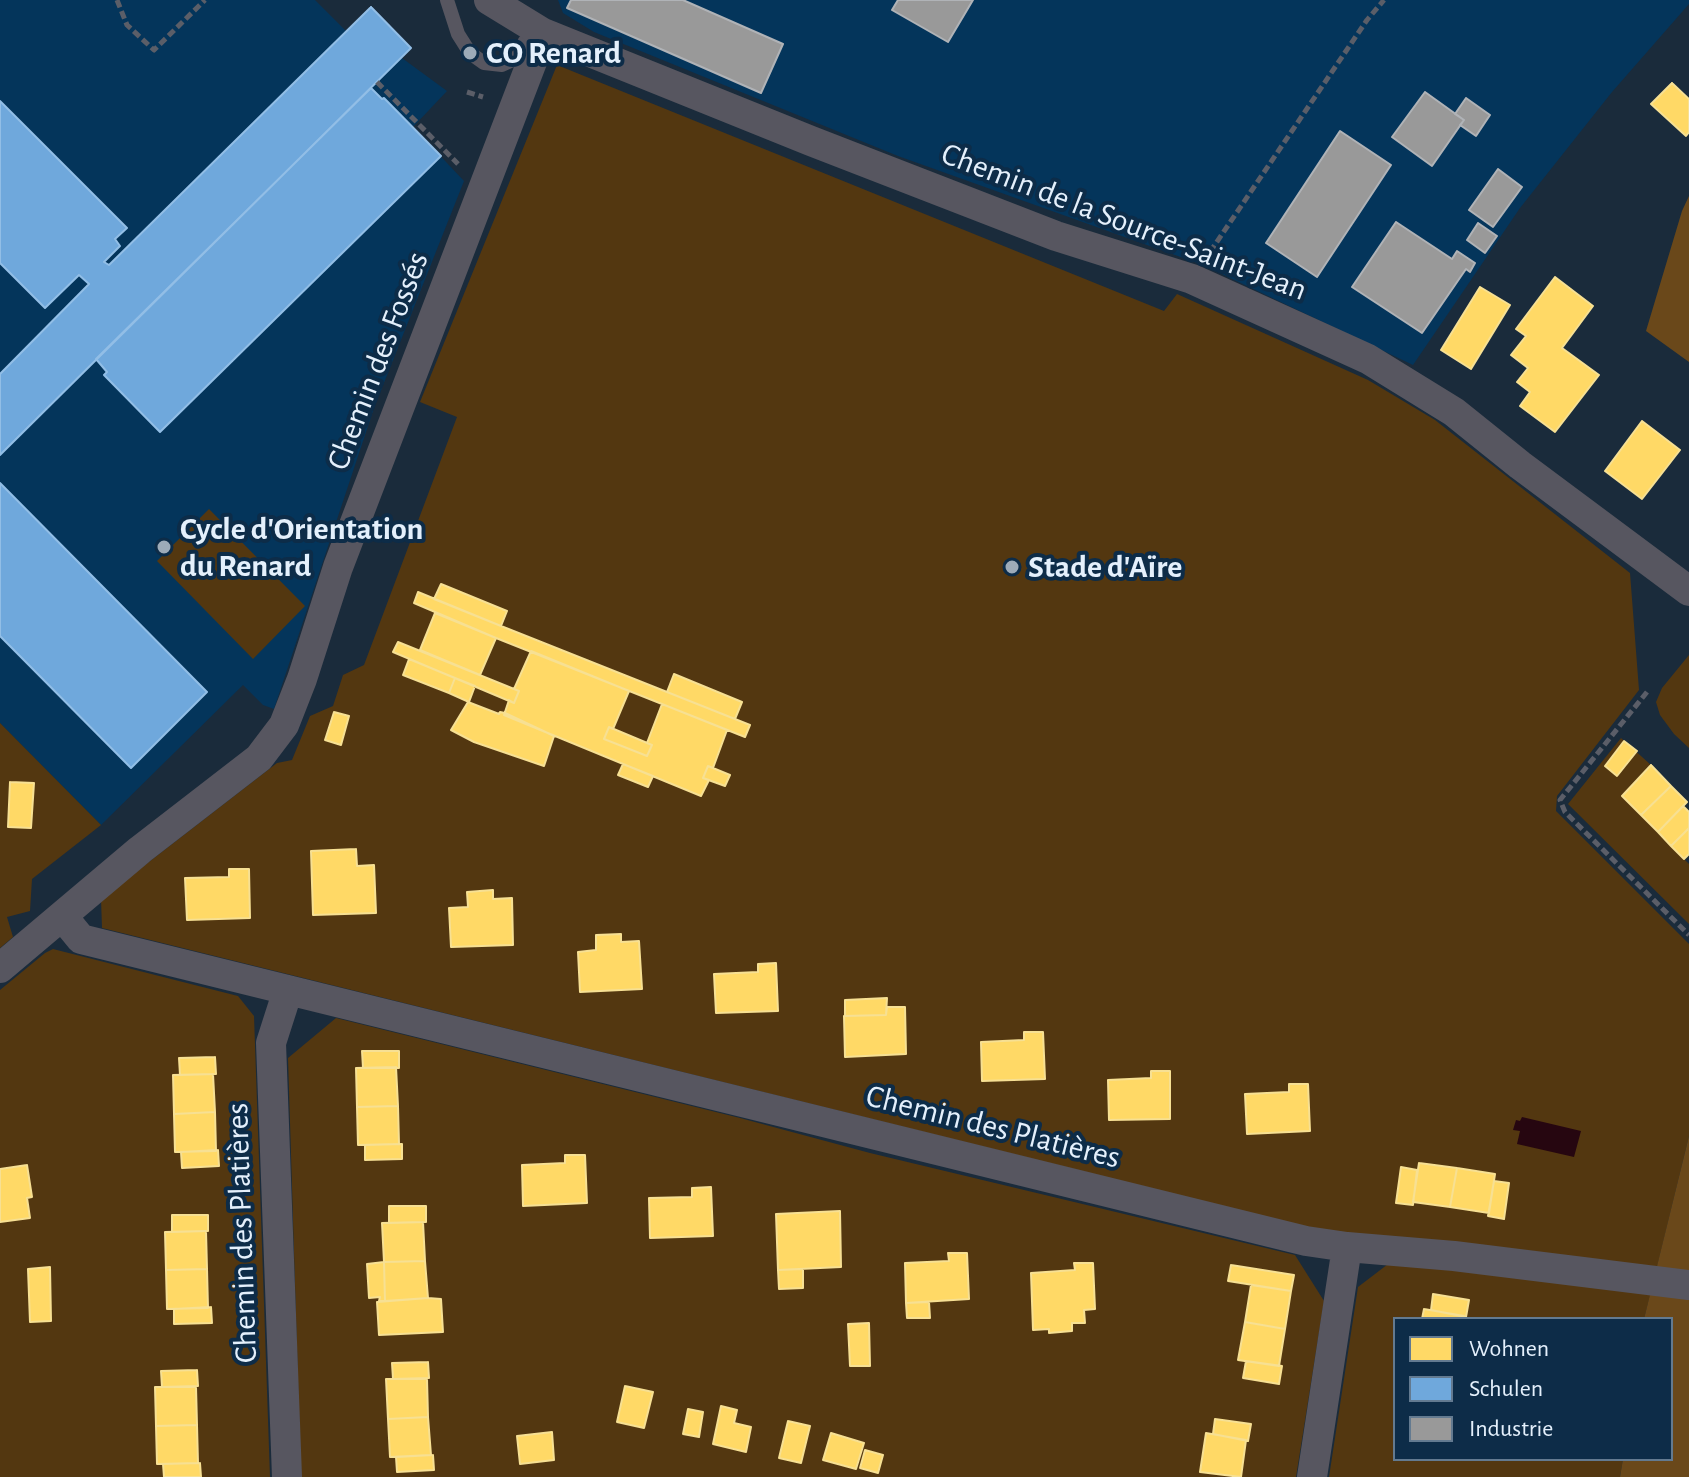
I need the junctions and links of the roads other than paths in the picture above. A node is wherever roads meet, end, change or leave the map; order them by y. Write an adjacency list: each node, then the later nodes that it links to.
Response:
1 (447, 0): 3 (lane)
2 (489, 0): 3 (street, Chemin de la Source-Saint-Jean)
3 (536, 29): 4 (street, Chemin de la Source-Saint-Jean); 5 (street, Chemin des Fossés)
4 (1689, 591)
5 (63, 917): 6 (street, Chemin des Fossés); 7 (street, Chemin des Platières)
6 (0, 968)
7 (288, 990): 8 (street, Chemin des Platières); 10 (street, Chemin des Platières)
8 (1347, 1247): 9 (street, Chemin des Platières); 11 (street)
9 (1689, 1285)
10 (287, 1477)
11 (1312, 1477)

